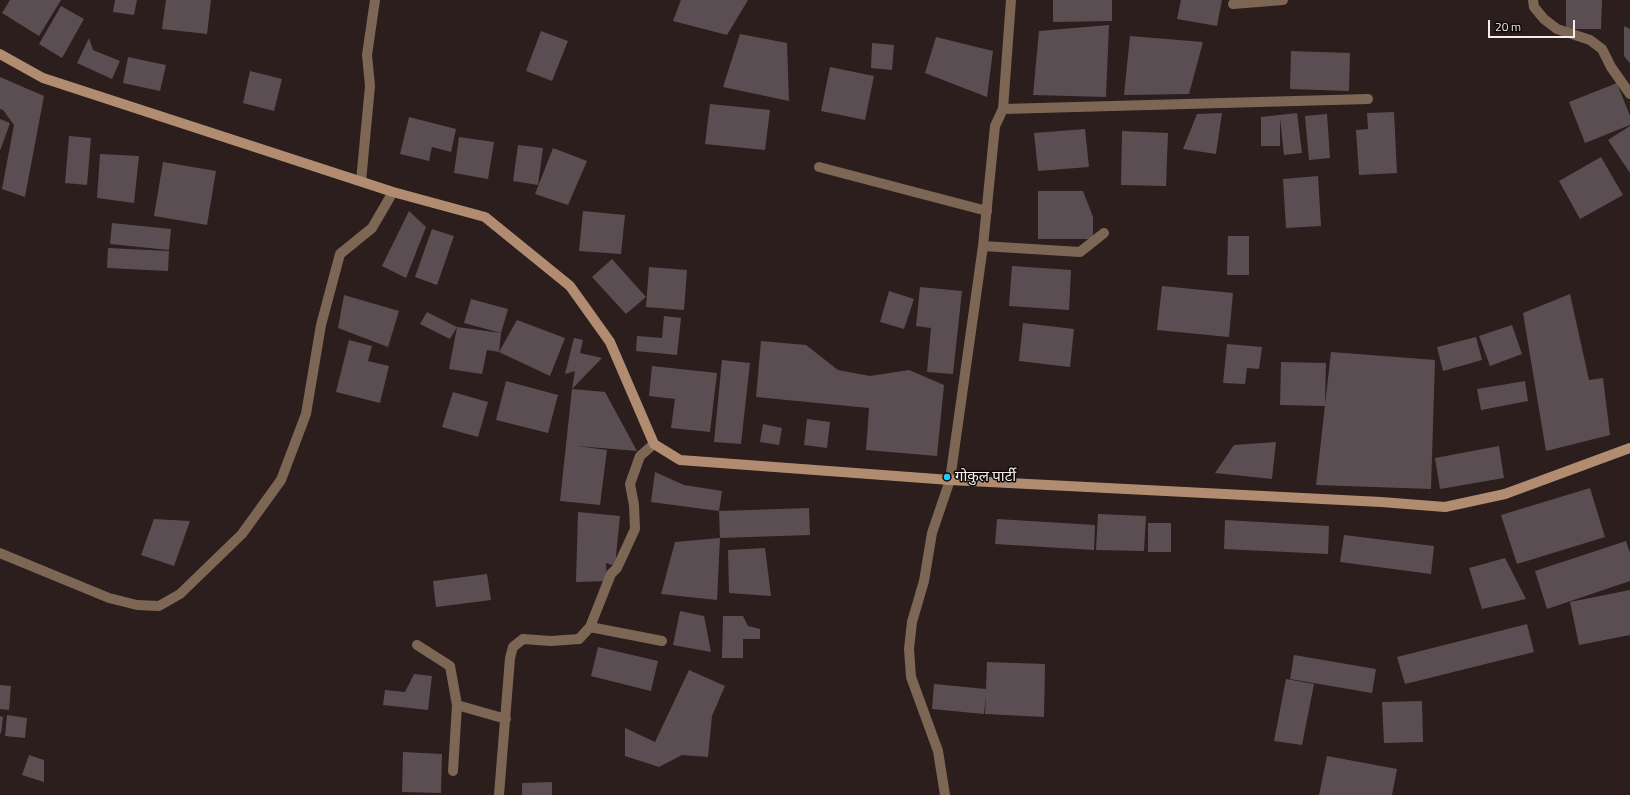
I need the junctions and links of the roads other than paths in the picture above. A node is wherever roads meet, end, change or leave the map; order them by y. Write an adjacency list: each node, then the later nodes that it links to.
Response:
1 (375, 0): 11 (street)
2 (1011, 0): 9 (street)
3 (1283, 0): 5 (street)
4 (1533, 0): 7 (street)
5 (1233, 4)
6 (0, 54): 11 (street)
7 (1630, 94)
8 (1368, 99): 9 (street)
9 (1003, 108): 13 (street)
10 (819, 167): 13 (street)
11 (361, 180): 12 (street)
12 (393, 192): 16 (street); 19 (street)
13 (987, 211): 15 (street)
14 (1104, 233): 15 (street)
15 (984, 246): 18 (street)
16 (654, 444): 18 (street); 20 (street)
17 (1630, 448): 18 (street)
18 (950, 480): 27 (street)
19 (0, 553)
20 (590, 627): 21 (street); 24 (street)
21 (662, 641)
22 (418, 645): 23 (street)
23 (457, 705): 24 (street); 25 (street)
24 (506, 718): 26 (street)
25 (453, 771)
26 (499, 795)
27 (945, 795)

